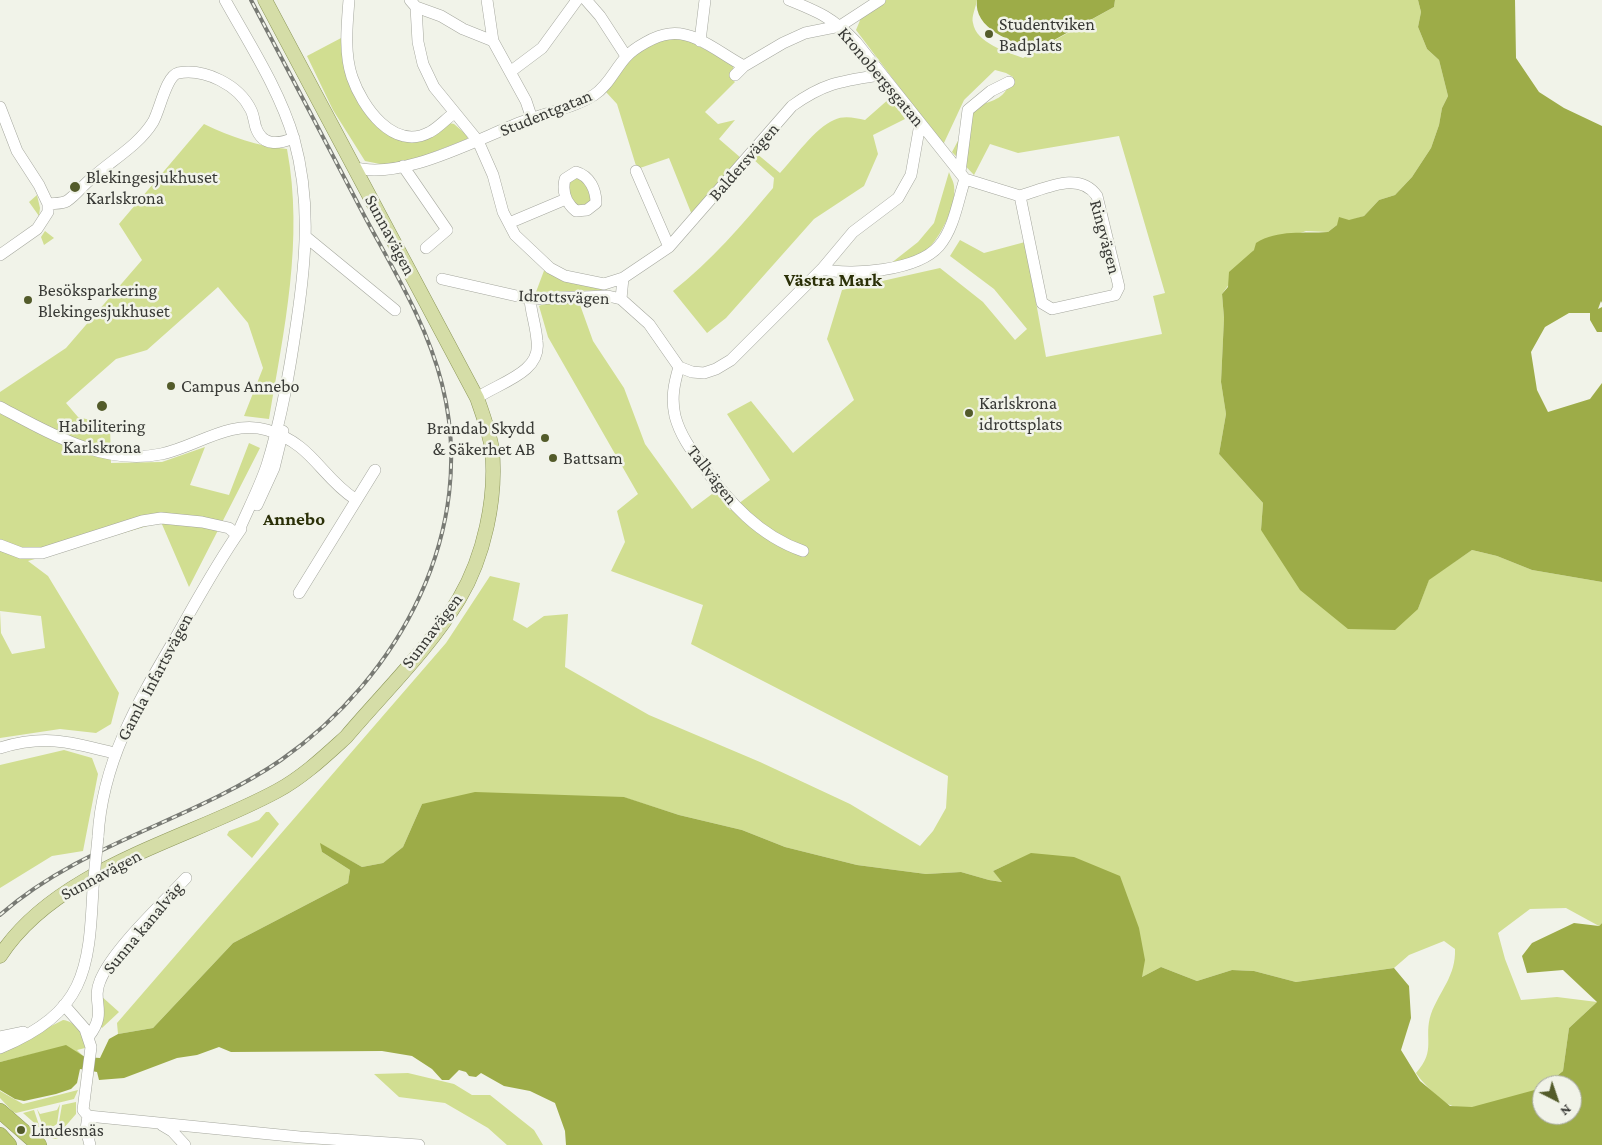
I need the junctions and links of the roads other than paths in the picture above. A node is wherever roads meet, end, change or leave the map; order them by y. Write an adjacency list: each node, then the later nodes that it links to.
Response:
1 (225, 0): 24 (street, Gamla Infartsvägen)
2 (265, 0): 27 (main road, Sunnavägen)
3 (349, 0): 21 (street)
4 (486, 0): 12 (street)
5 (577, 0): 16 (street)
6 (586, 0): 14 (street)
7 (705, 0): 13 (street)
8 (789, 0): 11 (street, Kronobergsgatan)
9 (880, 0): 11 (street)
10 (413, 4): 12 (street); 21 (street)
11 (840, 26): 15 (street); 18 (street, Kronobergsgatan)
12 (493, 41): 16 (street)
13 (700, 41): 14 (street, Studentgatan); 15 (street, Studentgatan)
14 (626, 56): 22 (street, Studentgatan)
15 (744, 66): 17 (street)
16 (510, 72): 22 (street)
17 (736, 75)
18 (880, 75): 23 (street, Kronobergsgatan); 35 (street, Baldersvägen)
19 (1009, 82): 29 (street)
20 (0, 107): 32 (street)
21 (454, 112): 25 (street)
22 (532, 119): 25 (street, Studentgatan)
23 (920, 124): 29 (street, Kronobergsgatan); 38 (street)
24 (294, 138): 32 (street); 34 (street, Gamla Infartsvägen)
25 (478, 141): 26 (street, Studentgatan); 33 (street)
26 (403, 166): 27 (street, Studentgatan); 36 (street)
27 (353, 167): 45 (main road, Sunnavägen)
28 (636, 171): 35 (street)
29 (962, 175): 30 (street); 38 (street)
30 (1020, 196): 30 (street, Ringvägen)
31 (566, 199): 33 (street)
32 (48, 204): 37 (street)
33 (509, 223): 39 (street)
34 (306, 237): 43 (street); 47 (street, Gamla Infartsvägen)
35 (669, 247): 39 (street, Baldersvägen)
36 (426, 248)
37 (0, 255)
38 (822, 269): 44 (street)
39 (623, 278): 42 (street)
40 (442, 279): 41 (street, Idrottsvägen)
41 (530, 299): 42 (street, Idrottsvägen); 45 (street)
42 (621, 299): 44 (street, Idrottsvägen)
43 (395, 310)
44 (678, 367): 52 (street, Tallvägen)
45 (477, 398): 57 (main road, Sunnavägen)
46 (0, 407): 47 (street)
47 (279, 435): 49 (street); 50 (street, Gamla Infartsvägen)
48 (375, 470): 49 (street)
49 (356, 500): 53 (street)
50 (237, 534): 51 (street); 55 (street, Gamla Infartsvägen)
51 (0, 545)
52 (803, 551)
53 (300, 593)
54 (0, 748): 55 (street)
55 (114, 753): 58 (street, Gamla Infartsvägen, bridge)
56 (186, 878): 61 (street, Sunna kanalväg)
57 (0, 956)
58 (64, 1006): 59 (street, Gamla Infartsvägen); 61 (street)
59 (44, 1024): 60 (street, Gamla Infartsvägen); 62 (street, Gamla Infartsvägen)
60 (0, 1037)
61 (90, 1041): 64 (street, Sunna kanalväg)
62 (0, 1048)
63 (0, 1111): 71 (highway)
64 (88, 1116): 65 (street); 72 (street, Sunna kanalväg)
65 (161, 1124): 68 (street); 73 (street)
66 (0, 1126): 70 (highway)
67 (0, 1136): 70 (highway)
68 (300, 1141): 69 (street)
69 (365, 1143): 74 (street)
70 (18, 1144)
71 (39, 1145)
72 (90, 1145)
73 (185, 1145)
74 (419, 1145)

